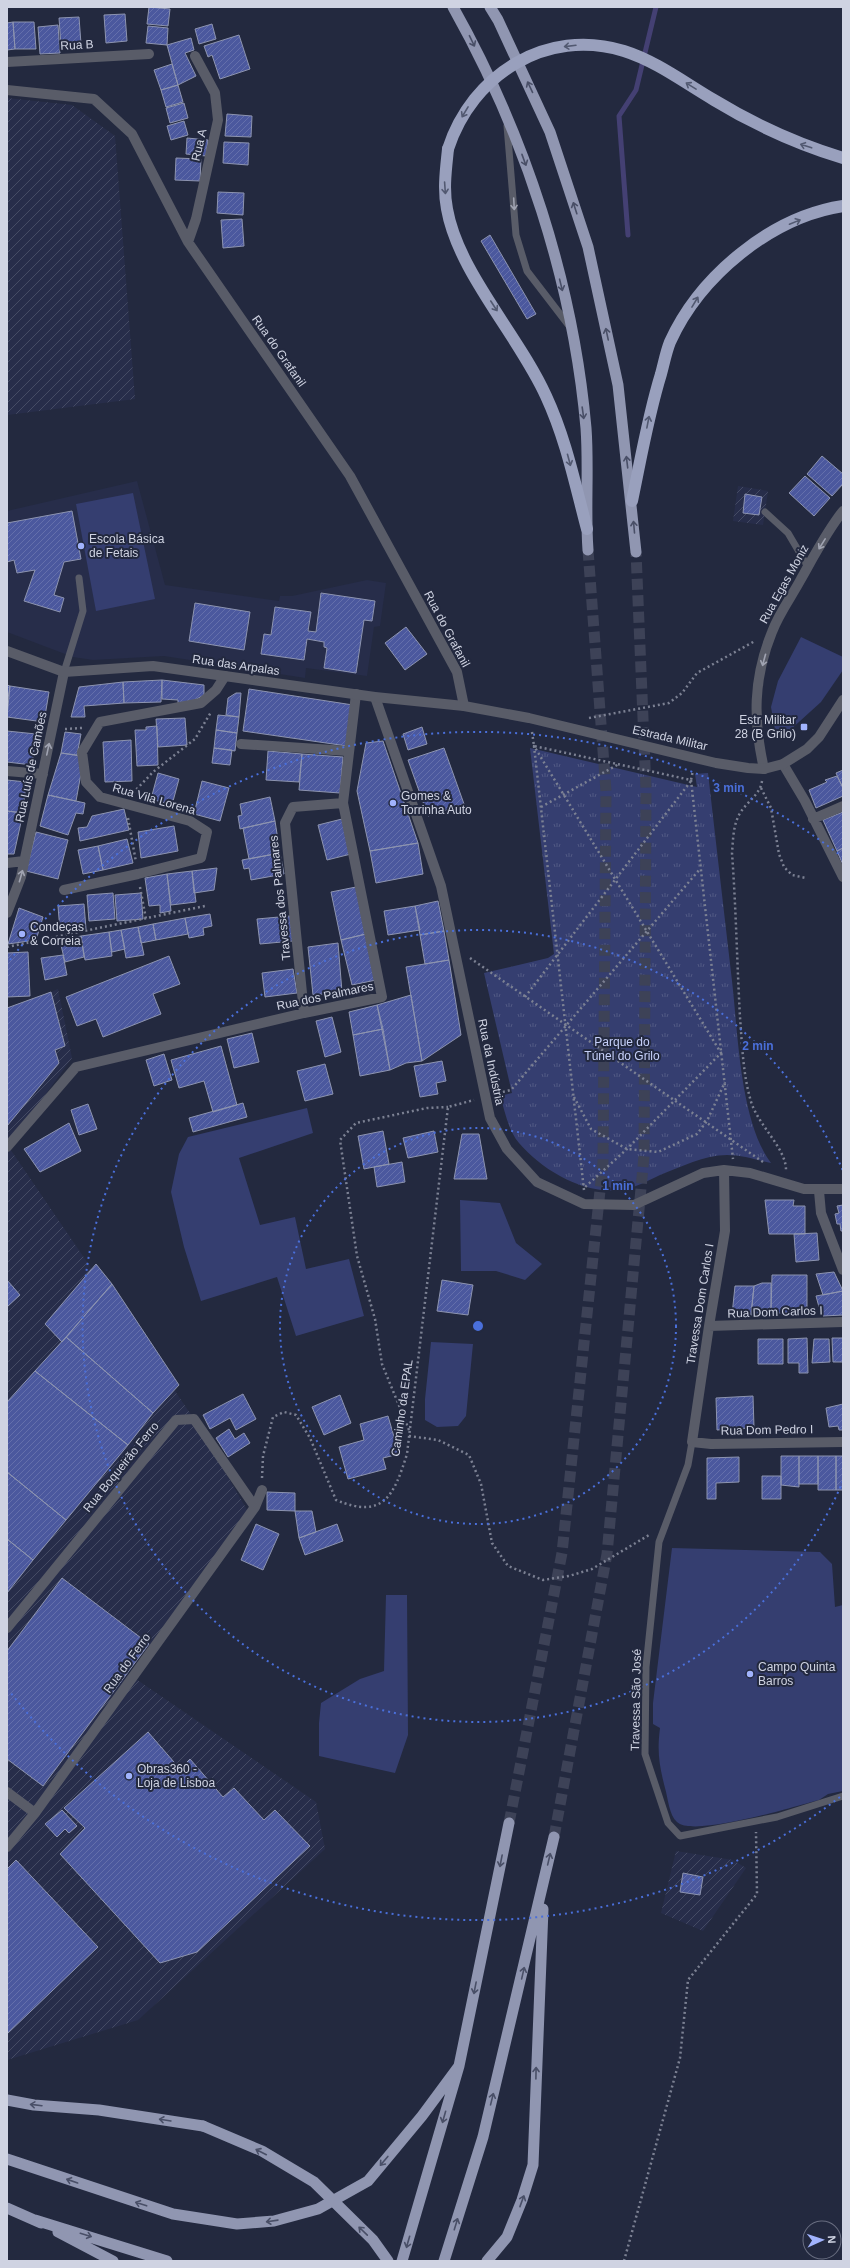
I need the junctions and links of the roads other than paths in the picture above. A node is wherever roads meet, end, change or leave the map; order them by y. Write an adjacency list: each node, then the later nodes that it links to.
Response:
1 (453, 7): 7 (highway, one-way to 7)
2 (490, 7): 12 (highway, one-way to 2)
3 (149, 54): 5 (street, Rua B)
4 (195, 56): 10 (street, Rua A)
5 (7, 62)
6 (7, 90): 10 (street, Rua do Grafanil)
7 (504, 110): 11 (highway, one-way to 11); 11 (lane, one-way to 11)
8 (843, 158): 15 (highway, one-way to 15, bridge)
9 (843, 206): 12 (highway, one-way to 9)
10 (188, 242): 26 (street, Rua do Grafanil)
11 (570, 327): 15 (highway, one-way to 15)
12 (632, 501): 17 (highway, one-way to 12)
13 (843, 511): 18 (street, Rua Egas Moniz, one-way to 18)
14 (765, 512): 18 (lane)
15 (587, 529): 16 (highway)
16 (588, 550)
17 (636, 552)
18 (808, 567): 30 (street, Rua Egas Moniz, one-way to 30)
19 (79, 578): 21 (lane)
20 (7, 651): 21 (street, Rua das Arpalas)
21 (64, 672): 22 (street, Rua das Arpalas); 32 (street, Rua Luís de Camões, one-way to 21)
22 (225, 676): 23 (street, Rua das Arpalas); 39 (street, Rua Vila Lorena)
23 (356, 694): 24 (street, Rua das Arpalas); 28 (street, Rua dos Palmares)
24 (375, 697): 26 (street, Rua das Arpalas); 43 (street, Rua da Indústria)
25 (843, 700): 29 (street, Estrada Militar)
26 (464, 706): 30 (street, Estrada Militar)
27 (241, 744): 28 (street)
28 (348, 751): 33 (street, Rua dos Palmares)
29 (783, 764): 30 (street, Estrada Militar); 35 (street)
30 (764, 769)
31 (7, 771): 32 (street)
32 (43, 774): 36 (street, Rua Luís de Camões)
33 (343, 802): 41 (street, Travessa dos Palmares); 41 (street, Rua dos Palmares)
34 (843, 806): 35 (street)
35 (813, 819): 38 (street)
36 (24, 861): 37 (street); 40 (street, Rua Luís de Camões, one-way to 36)
37 (7, 862)
38 (843, 877)
39 (64, 890)
40 (7, 913)
41 (304, 1013): 42 (street, Rua dos Palmares)
42 (7, 1147)
43 (724, 1170): 45 (street, Rua da Indústria); 48 (street, Travessa Dom Carlos I)
44 (843, 1189): 45 (street, Rua da Indústria)
45 (819, 1191): 46 (street)
46 (843, 1270)
47 (843, 1322): 48 (street, Rua Dom Carlos I)
48 (709, 1326): 49 (street, Travessa Dom Carlos I)
49 (692, 1442): 50 (street, Rua Dom Pedro I); 55 (lane, Travessa São José)
50 (843, 1442)
51 (262, 1490): 52 (street, Rua do Ferro)
52 (256, 1507): 53 (street, Rua Boqueirão Ferro); 56 (street, Rua do Ferro)
53 (7, 1628)
54 (7, 1792): 56 (street)
55 (843, 1796)
56 (34, 1813): 59 (street, Rua do Ferro)
57 (509, 1823): 61 (highway, one-way to 61)
58 (554, 1837): 60 (highway, one-way to 58)
59 (7, 1847)
60 (544, 1881): 70 (highway, one-way to 60); 71 (highway, one-way to 60)
61 (459, 2066): 63 (highway, one-way to 63); 69 (highway, one-way to 69)
62 (7, 2100): 68 (highway, one-way to 62, bridge)
63 (7, 2159)
64 (7, 2208): 65 (highway)
65 (35, 2220): 66 (highway); 67 (highway, one-way to 67)
66 (113, 2261)
67 (167, 2261)
68 (388, 2261)
69 (402, 2261)
70 (444, 2261)
71 (487, 2261)

